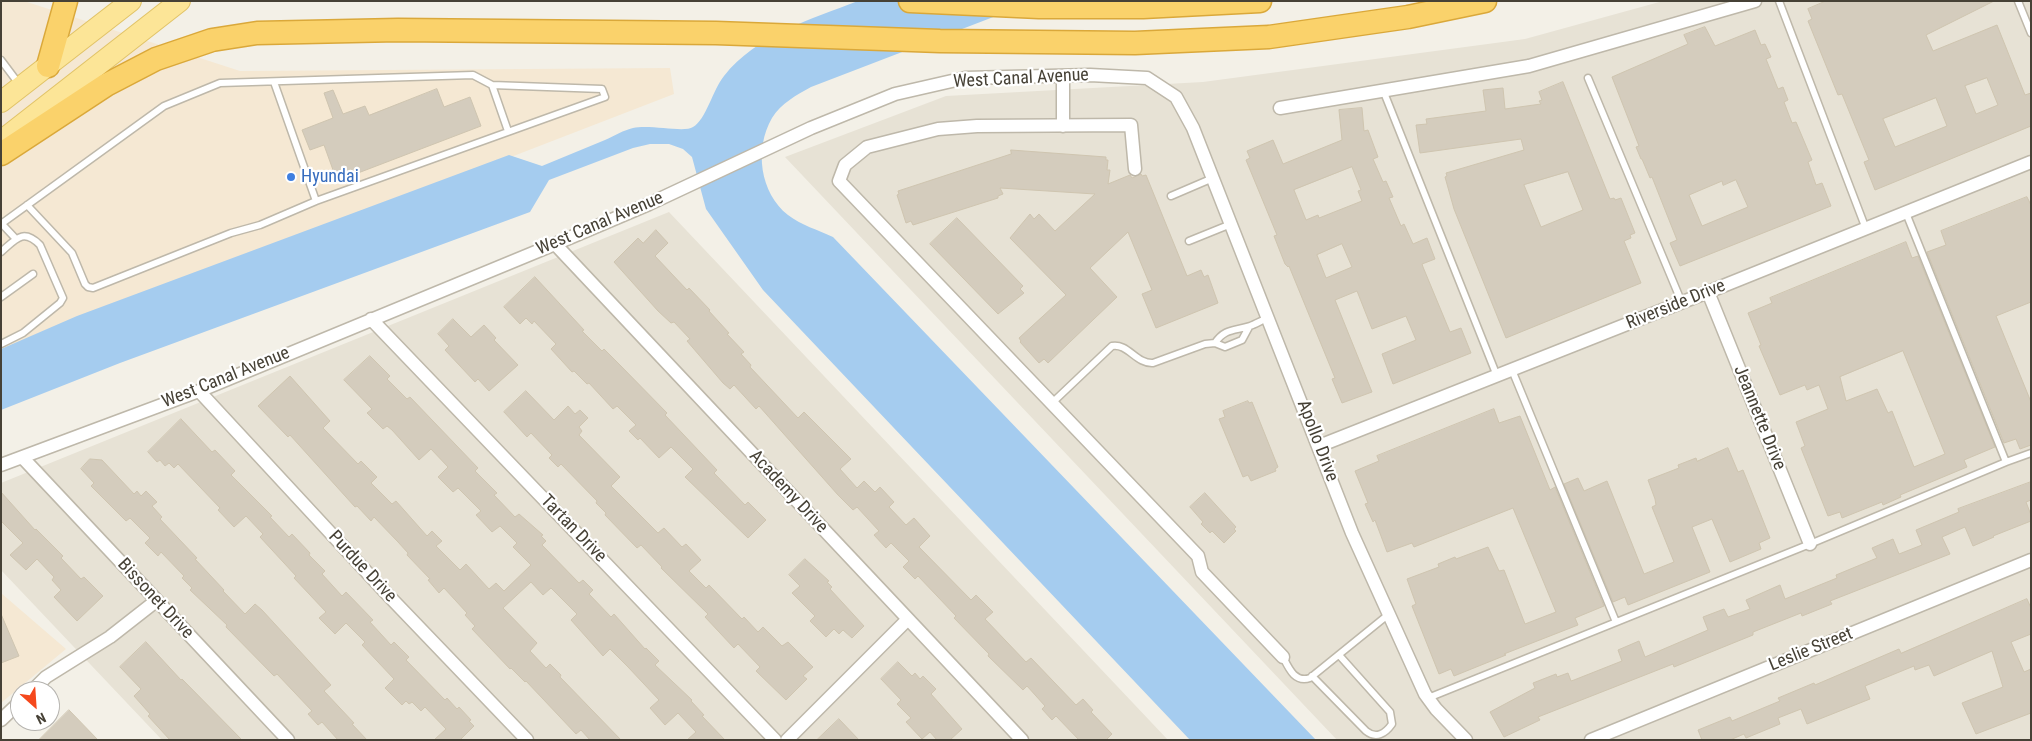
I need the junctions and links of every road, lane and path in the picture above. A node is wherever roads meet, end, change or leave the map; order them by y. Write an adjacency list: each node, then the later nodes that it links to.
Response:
1 (66, 1): 12 (highway)
2 (131, 1): 12 (main road)
3 (180, 1): 24 (main road)
4 (910, 1): 5 (highway)
5 (1260, 1)
6 (1484, 1): 25 (highway)
7 (1755, 1): 18 (street)
8 (1779, 1): 35 (lane)
9 (2018, 1): 10 (lane)
10 (2031, 33)
11 (1, 60): 17 (lane)
12 (48, 66): 17 (main road)
13 (1063, 76): 21 (street); 22 (street, West Canal Avenue); 38 (street, West Canal Avenue)
14 (1588, 78): 43 (lane)
15 (274, 82): 16 (lane); 30 (lane); 31 (lane)
16 (492, 85): 23 (lane); 23 (lane)
17 (21, 87): 19 (main road)
18 (1383, 90): 20 (street); 50 (lane)
19 (1, 102)
20 (1280, 108)
21 (1063, 126): 27 (street); 52 (street)
22 (1193, 128): 28 (street, Apollo Drive)
23 (508, 131): 30 (lane)
24 (1, 141)
25 (1, 154)
26 (2031, 162): 32 (street, Riverside Drive)
27 (1135, 169)
28 (1213, 178): 29 (lane); 34 (street, Apollo Drive)
29 (1171, 196)
30 (316, 201): 31 (lane)
31 (27, 205): 33 (lane)
32 (1906, 213): 35 (street, Riverside Drive); 56 (lane)
33 (1, 224): 36 (lane)
34 (1231, 224): 37 (lane); 44 (street, Apollo Drive)
35 (1866, 229): 41 (street, Riverside Drive)
36 (16, 239): 39 (lane); 48 (lane)
37 (1189, 241)
38 (555, 244): 45 (street, West Canal Avenue); 62 (street, Academy Drive)
39 (1, 252)
40 (34, 274): 42 (lane)
41 (1708, 292): 43 (street, Riverside Drive); 58 (street, Jeannette Drive)
42 (1, 297)
43 (1682, 303): 49 (street, Riverside Drive)
44 (1268, 318): 46 (lane); 53 (street, Apollo Drive)
45 (371, 319): 51 (street, West Canal Avenue); 71 (street, Tartan Drive)
46 (1249, 327): 47 (lane); 47 (lane)
47 (1215, 343): 52 (lane)
48 (1, 344)
49 (1512, 370): 50 (street, Riverside Drive); 63 (lane)
50 (1497, 376): 53 (street, Riverside Drive)
51 (199, 391): 55 (street, West Canal Avenue); 70 (street, Purdue Drive)
52 (1052, 403): 65 (street)
53 (1319, 446): 61 (street, Apollo Drive)
54 (2031, 453): 56 (lane)
55 (22, 457): 57 (street, West Canal Avenue); 60 (street, Bissonet Drive)
56 (2006, 462): 58 (lane)
57 (1, 465)
58 (1810, 544): 63 (lane)
59 (2031, 560): 75 (street, Leslie Street)
60 (156, 601): 67 (street); 69 (street, Bissonet Drive)
61 (1389, 614): 64 (lane); 68 (street, Apollo Drive)
62 (907, 620): 72 (street); 73 (street, Academy Drive)
63 (1616, 622): 68 (lane)
64 (1339, 655): 66 (lane); 66 (lane)
65 (1284, 657): 66 (lane)
66 (1312, 676)
67 (42, 681)
68 (1428, 698): 74 (street, Apollo Drive)
69 (288, 740)
70 (528, 740)
71 (775, 740)
72 (786, 740)
73 (1022, 740)
74 (1466, 740)
75 (1591, 740)

